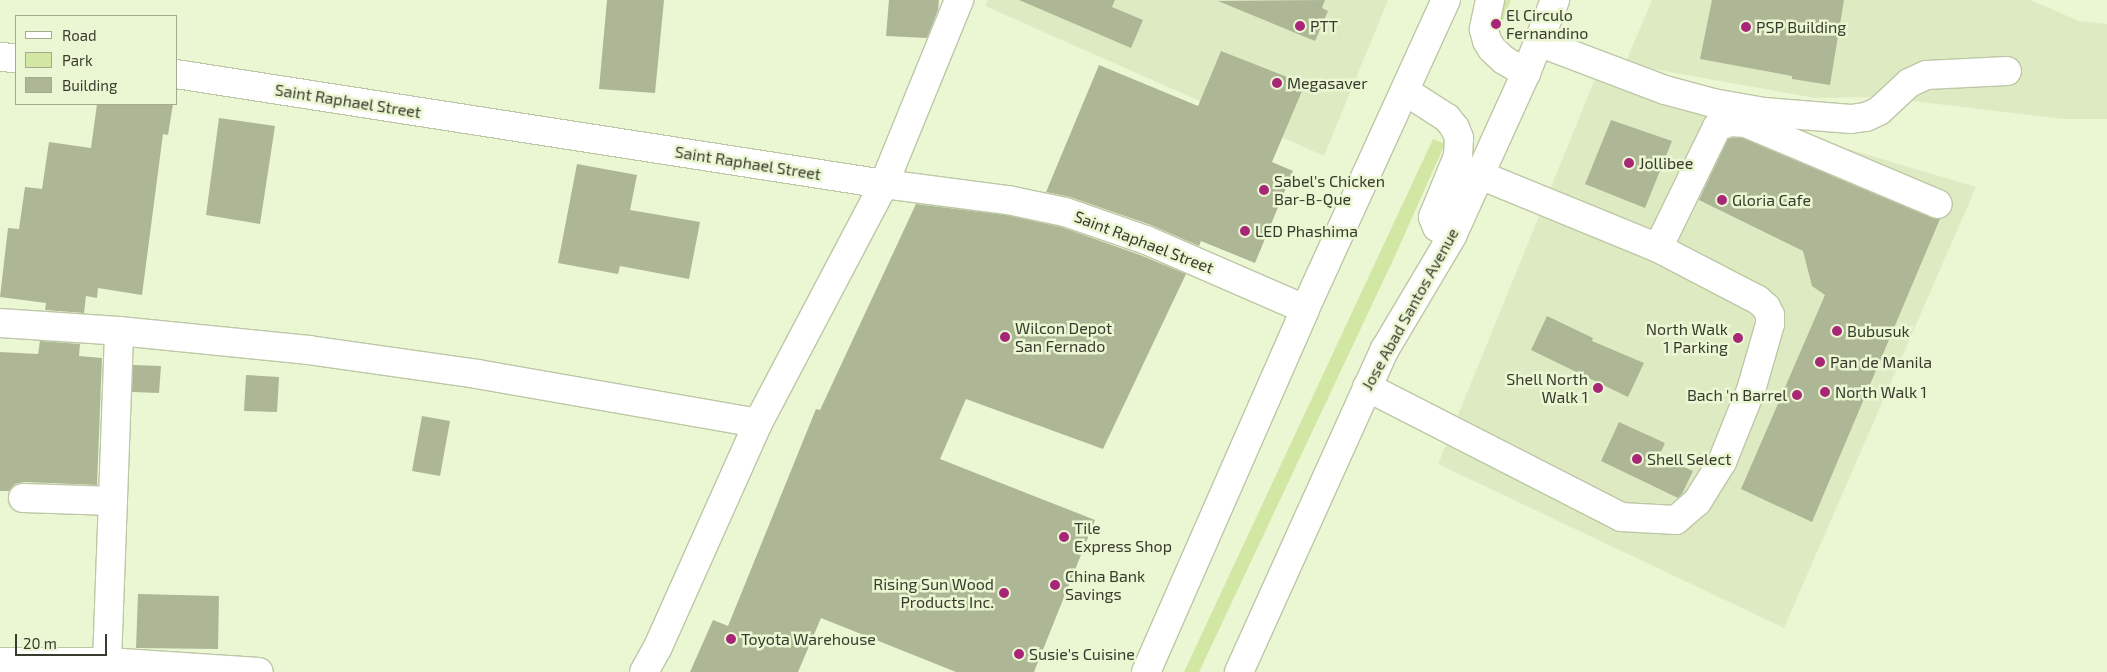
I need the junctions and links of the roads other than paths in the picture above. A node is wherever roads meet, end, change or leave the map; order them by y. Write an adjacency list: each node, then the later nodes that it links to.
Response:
1 (959, 0): 13 (main road)
2 (1446, 0): 11 (main road)
3 (1490, 0): 9 (main road)
4 (1555, 0): 5 (main road, Jose Abad Santos Avenue)
5 (1538, 42): 8 (main road); 9 (main road, Jose Abad Santos Avenue)
6 (0, 57): 7 (main road)
7 (15, 58)
8 (2007, 71)
9 (1526, 73): 12 (main road, Jose Abad Santos Avenue)
10 (178, 74): 13 (main road, Saint Raphael Street)
11 (1404, 90): 15 (main road); 17 (main road)
12 (1480, 175): 15 (main road, Jose Abad Santos Avenue); 16 (main road)
13 (884, 184): 17 (main road, Saint Raphael Street); 21 (main road)
14 (1938, 204): 16 (main road)
15 (1452, 236): 20 (main road, Jose Abad Santos Avenue)
16 (1658, 248): 20 (main road)
17 (1305, 308): 28 (main road)
18 (0, 323): 19 (main road)
19 (119, 331): 21 (main road); 23 (main road)
20 (1366, 387): 29 (main road, Jose Abad Santos Avenue)
21 (758, 423): 27 (main road)
22 (23, 498): 23 (main road)
23 (113, 501): 25 (main road)
24 (0, 662): 25 (main road)
25 (107, 662): 26 (main road)
26 (259, 672)
27 (644, 672)
28 (1146, 672)
29 (1239, 672)

